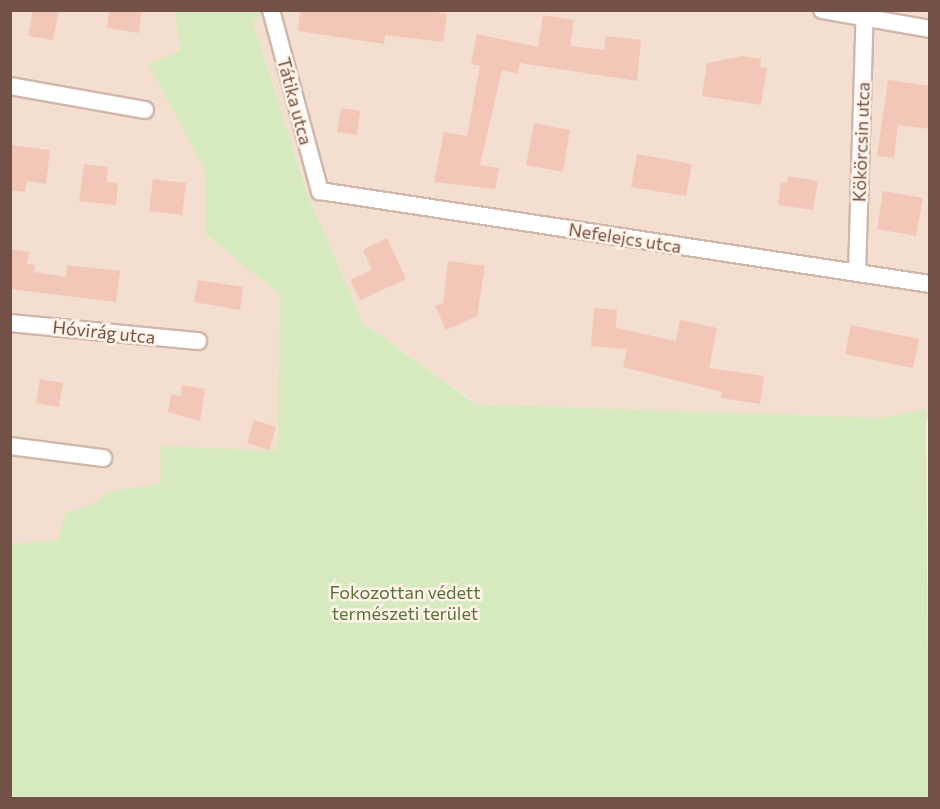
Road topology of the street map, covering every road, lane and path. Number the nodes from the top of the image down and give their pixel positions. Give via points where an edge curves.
1 (271, 10) edge
2 (822, 10) edge
3 (864, 14) edge
4 (930, 29) edge
5 (10, 86) edge
6 (145, 110) dead end
7 (320, 191) joint
8 (857, 273) junction
9 (930, 284) edge
10 (10, 323) edge
11 (198, 341) dead end
12 (10, 446) edge
13 (103, 458) dead end

1 - 7 street, Tátika utca
2 - 3 street
3 - 4 street
3 - 8 street, Kökörcsin utca
5 - 6 street
7 - 8 street, Nefelejcs utca
8 - 9 street, Nefelejcs utca
10 - 11 street, Hóvirág utca
12 - 13 street

